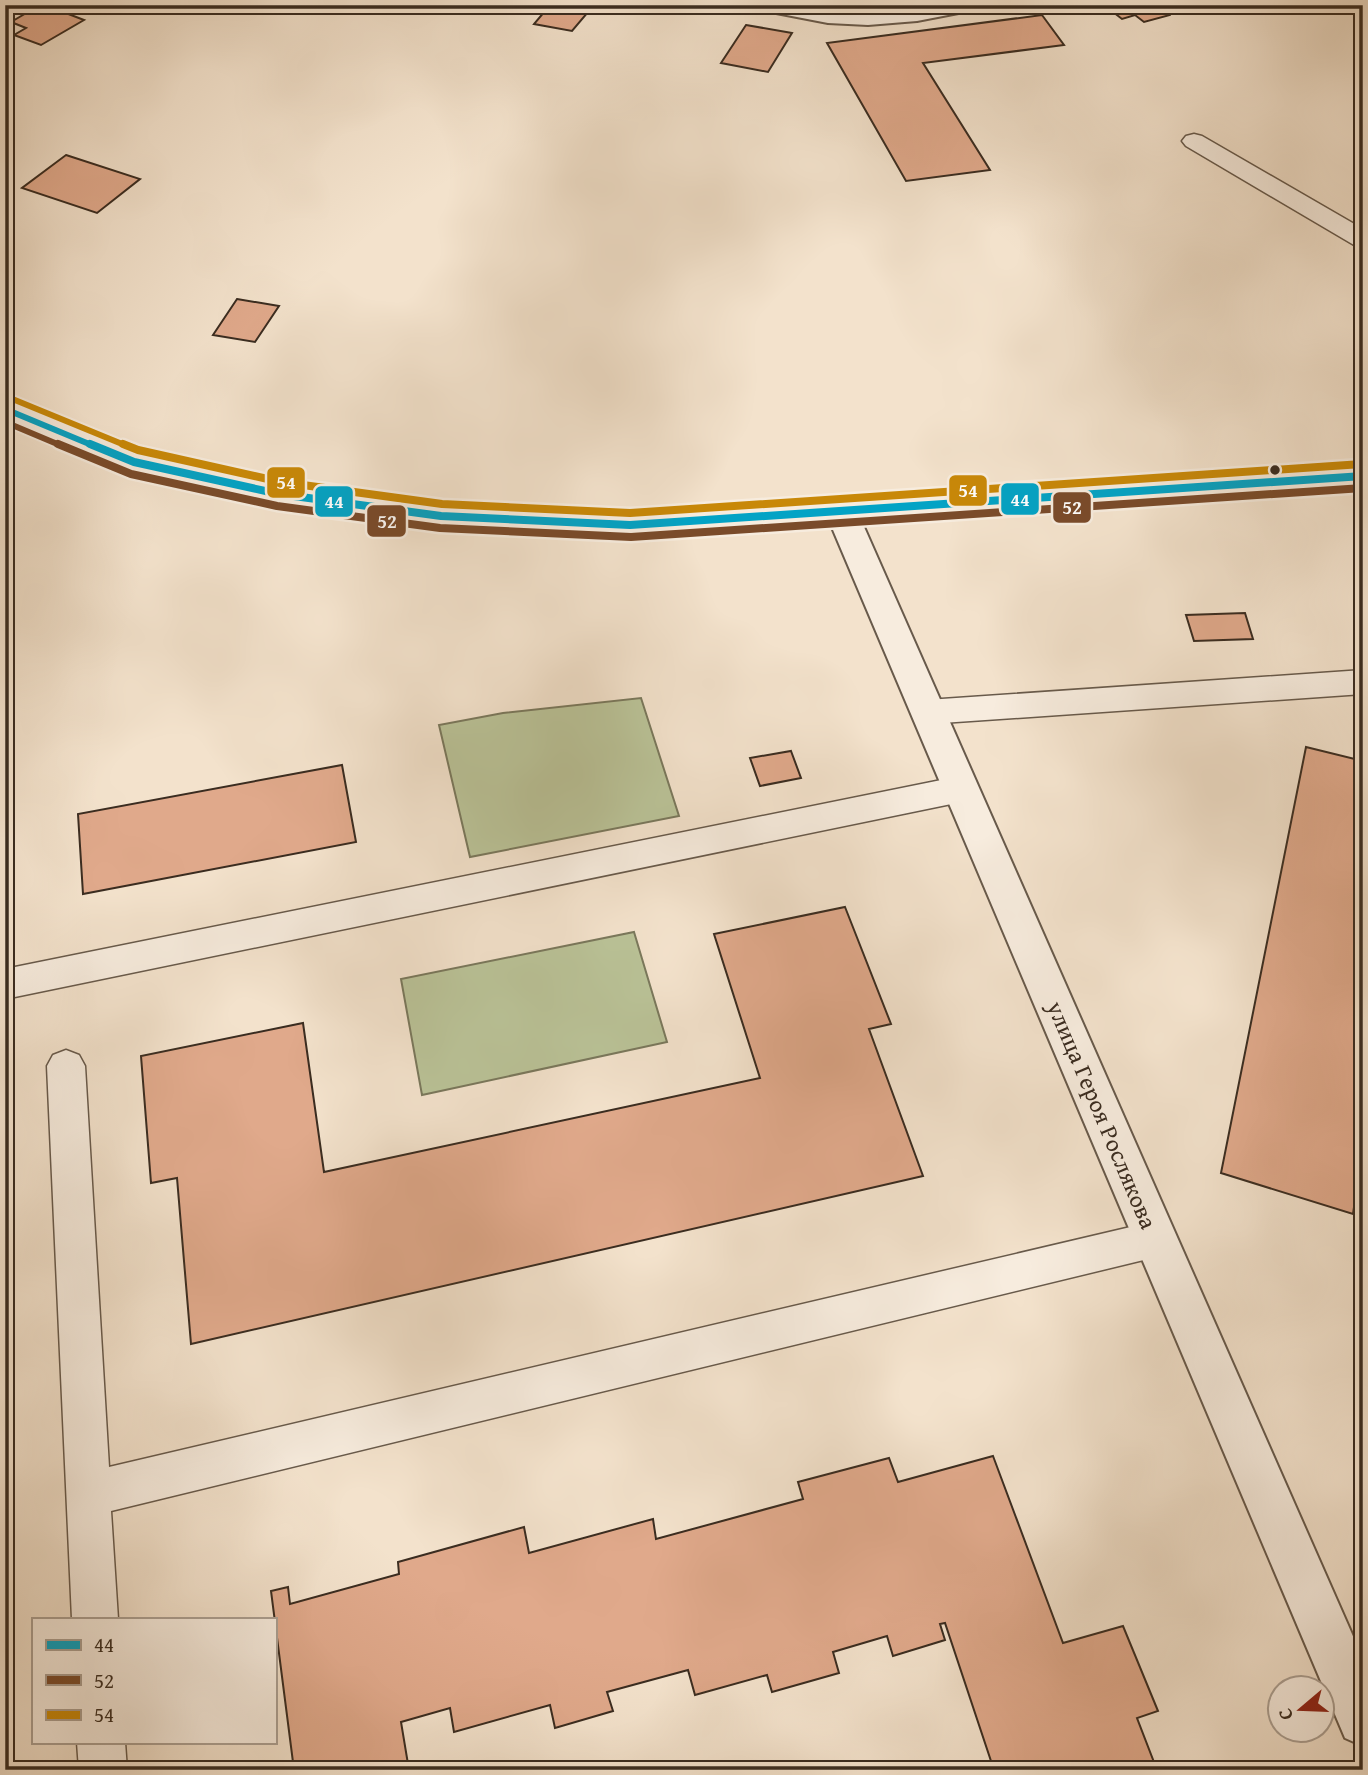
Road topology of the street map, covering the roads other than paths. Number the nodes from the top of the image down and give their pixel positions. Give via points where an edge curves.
1 (771, 5) edge
2 (965, 5) edge
3 (1194, 141) dead end
4 (1363, 240) edge
5 (5, 409) edge
6 (1363, 477) edge
7 (841, 511) junction
8 (1363, 682) edge
9 (927, 712) junction
10 (961, 789) junction
11 (5, 984) edge
12 (66, 1066) dead end
13 (1156, 1239) junction
14 (89, 1494) junction
15 (95, 1618) edge
16 (1363, 1720) edge
17 (101, 1744) edge
18 (103, 1770) edge

1 - 2 street via 836,17 875,18
3 - 4 lane
5 - 7 street via 134,462 358,506 483,519 630,525
6 - 7 street
7 - 9 street, улица Героя Рослякова
8 - 9 lane
9 - 10 street, улица Героя Рослякова
10 - 11 lane
10 - 13 street, улица Героя Рослякова
12 - 14 lane
13 - 14 lane
13 - 16 street, улица Героя Рослякова
14 - 15 lane
17 - 18 lane

